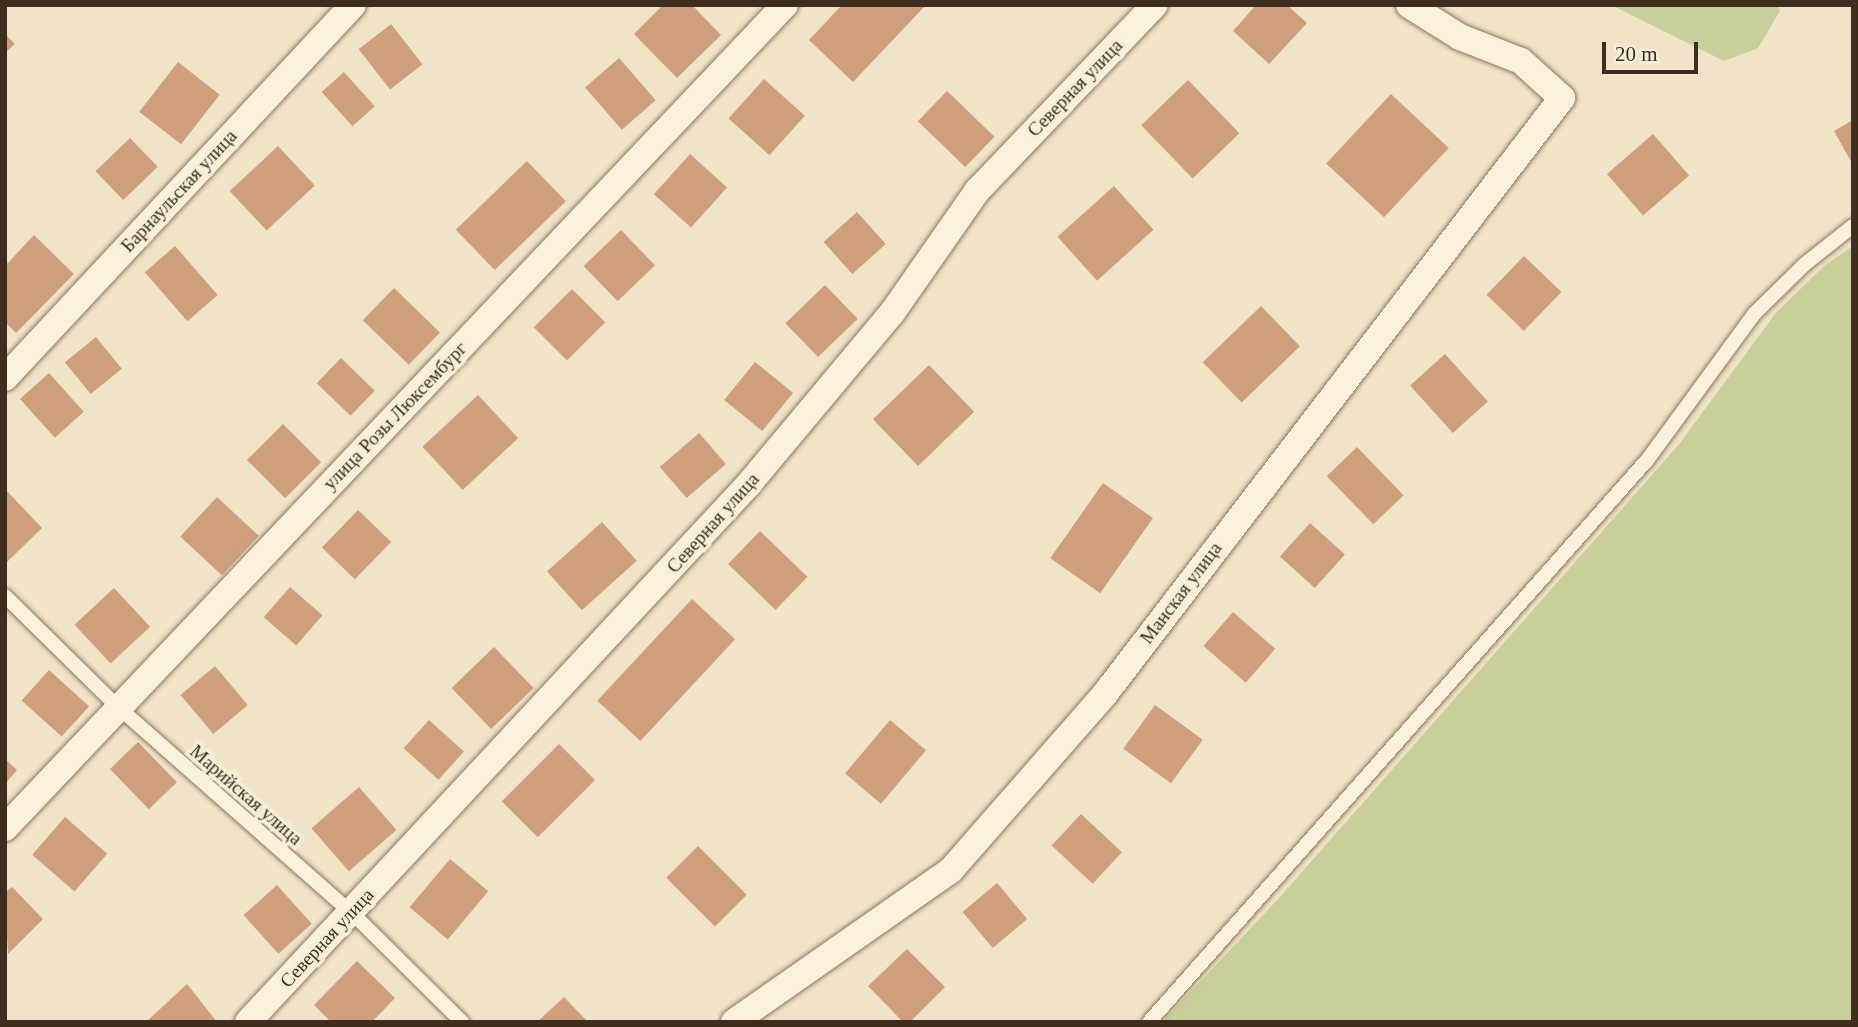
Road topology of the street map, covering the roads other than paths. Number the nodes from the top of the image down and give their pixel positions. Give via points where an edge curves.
1 (353, 5) edge
2 (785, 5) edge
3 (1155, 5) edge
4 (1409, 5) edge
5 (1853, 226) edge
6 (5, 378) edge
7 (5, 596) edge
8 (118, 707) junction
9 (5, 828) edge
10 (352, 913) junction
11 (248, 1022) edge
12 (462, 1022) edge
13 (734, 1022) edge
14 (1149, 1022) edge

1 - 6 street, Барнаульская улица
2 - 8 street, улица Розы Люксембург
3 - 10 street, Северная улица via 976,191 892,313 748,485
4 - 13 street, Манская улица via 1460,37 1521,61 1562,98 1105,694 951,870
5 - 14 lane via 1754,314 1647,459
7 - 8 lane, Марийская улица
8 - 9 street, улица Розы Люксембург
8 - 10 lane, Марийская улица
10 - 11 street, Северная улица
10 - 12 lane, Марийская улица

